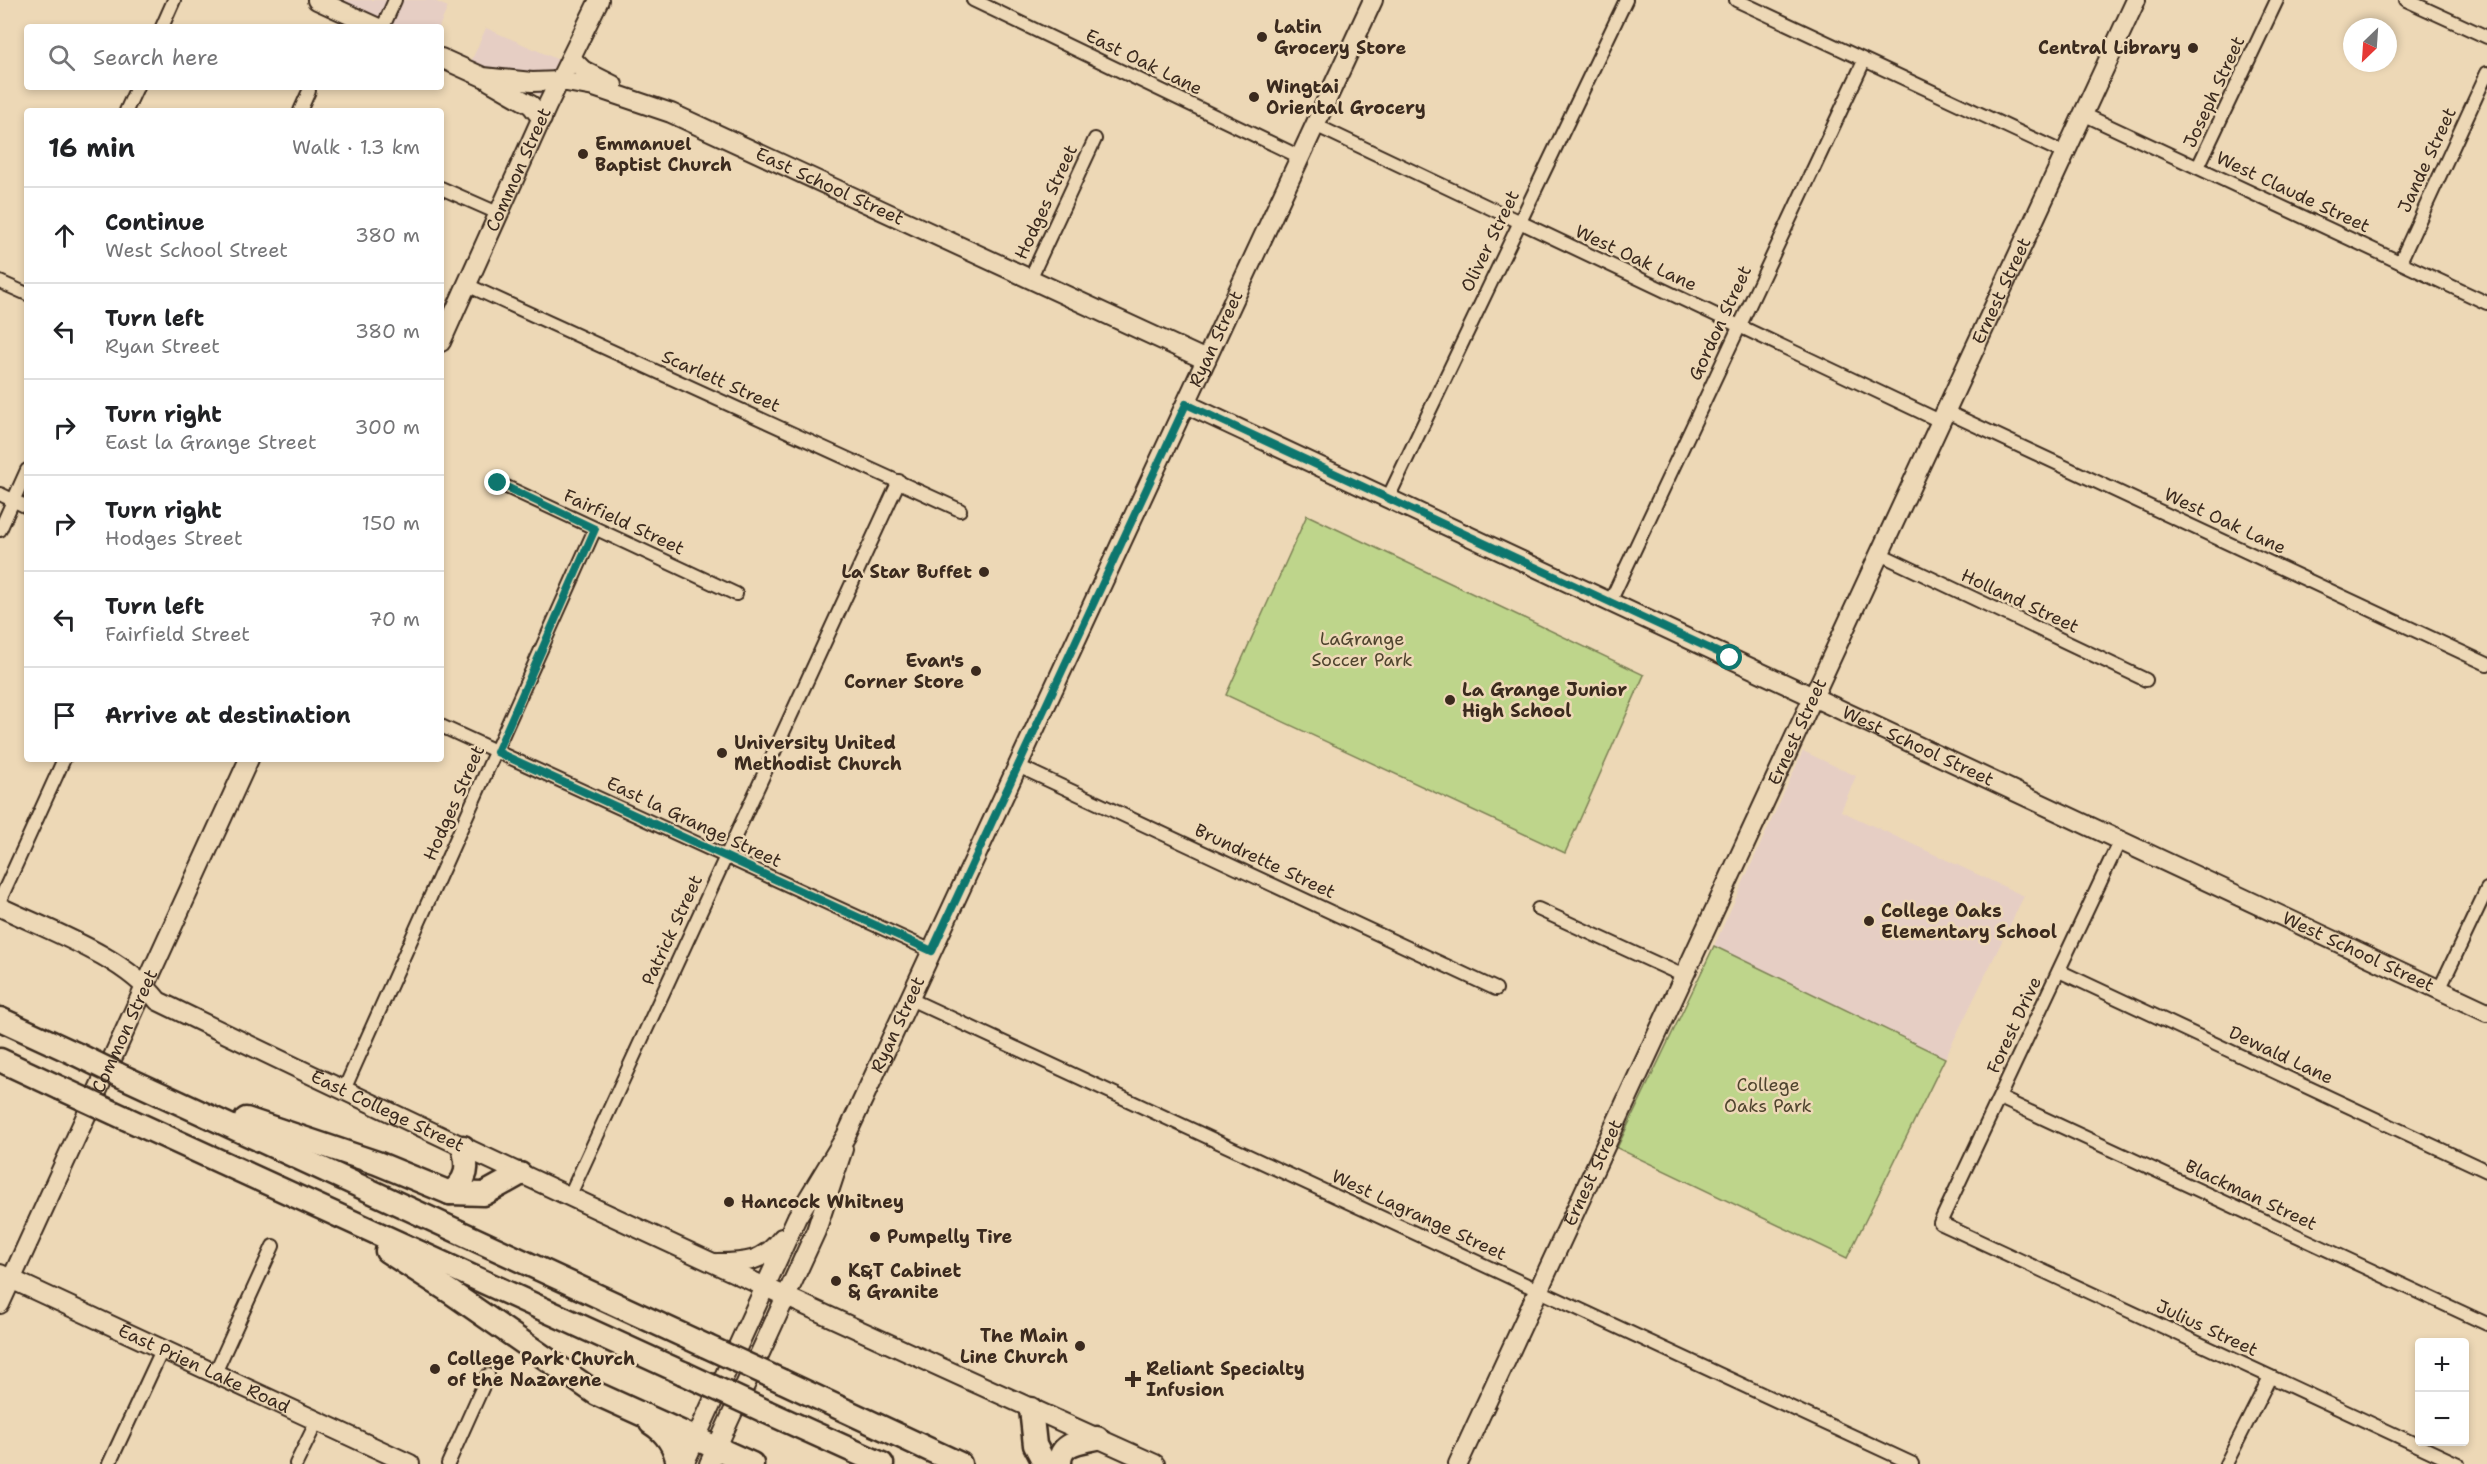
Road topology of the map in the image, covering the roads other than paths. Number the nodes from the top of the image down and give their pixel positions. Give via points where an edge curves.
1 (174, 0) edge
2 (317, 0) edge
3 (395, 0) edge
4 (599, 0) edge
5 (1373, 0) edge
6 (1626, 0) edge
7 (1736, 0) edge
8 (2136, 0) edge
9 (2277, 0) edge
10 (2406, 0) edge
11 (979, 1) edge
12 (163, 24) edge
13 (369, 24) edge
14 (384, 24) edge
15 (2487, 38) edge
16 (444, 59) edge
17 (572, 59) junction
18 (1864, 61) junction
19 (2487, 73) edge
20 (483, 77) junction
21 (561, 81) junction
22 (136, 90) edge
23 (309, 91) dead end
24 (127, 108) edge
25 (301, 108) edge
26 (671, 113) junction
27 (2083, 114) junction
28 (542, 119) junction
29 (1315, 125) junction
30 (1095, 139) dead end
31 (2064, 153) junction
32 (1300, 157) junction
33 (2198, 167) junction
34 (444, 189) edge
35 (500, 214) junction
36 (1518, 223) junction
37 (2400, 262) junction
38 (1030, 279) junction
39 (0, 282) edge
40 (467, 285) junction
41 (24, 293) edge
42 (2487, 303) edge
43 (1739, 326) junction
44 (444, 335) edge
45 (1206, 360) junction
46 (1186, 404) junction
47 (1944, 417) junction
48 (24, 476) edge
49 (899, 481) junction
50 (498, 483) dead end
51 (0, 494) edge
52 (1388, 498) junction
53 (13, 500) junction
54 (24, 506) edge
55 (960, 510) dead end
56 (595, 529) junction
57 (0, 530) edge
58 (1880, 554) junction
59 (736, 594) dead end
60 (1610, 602) junction
61 (2487, 664) edge
62 (2146, 680) dead end
63 (1813, 697) junction
64 (444, 727) edge
65 (497, 752) junction
66 (63, 762) edge
67 (248, 762) edge
68 (1018, 766) junction
69 (2120, 840) junction
70 (726, 857) junction
71 (2487, 889) edge
72 (0, 900) edge
73 (0, 907) edge
74 (1538, 909) dead end
75 (932, 951) junction
76 (2059, 971) junction
77 (1684, 976) junction
78 (145, 984) junction
79 (1496, 989) dead end
80 (2439, 990) junction
81 (910, 999) junction
82 (2487, 1012) edge
83 (0, 1019) edge
84 (0, 1060) edge
85 (143, 1086) junction
86 (343, 1092) junction
87 (2000, 1098) junction
88 (846, 1136) junction
89 (463, 1147) junction
90 (2487, 1171) edge
91 (519, 1174) junction
92 (274, 1185) junction
93 (450, 1193) junction
94 (569, 1197) junction
95 (797, 1217) junction
96 (1940, 1223) joint
97 (273, 1246) dead end
98 (709, 1263) junction
99 (6, 1277) edge
100 (764, 1288) junction
101 (1538, 1290) junction
102 (786, 1298) junction
103 (0, 1304) edge
104 (2487, 1324) edge
105 (163, 1348) junction
106 (215, 1373) junction
107 (488, 1375) dead end
108 (2270, 1377) junction
109 (627, 1408) junction
110 (1030, 1409) junction
111 (317, 1421) junction
112 (695, 1437) junction
113 (1097, 1438) junction
114 (714, 1455) edge
115 (109, 1464) edge
116 (296, 1464) edge
117 (410, 1464) edge
118 (448, 1464) edge
119 (678, 1464) edge
120 (684, 1464) edge
121 (752, 1464) edge
122 (882, 1464) edge
123 (960, 1464) edge
124 (1045, 1464) edge
125 (1060, 1464) edge
126 (1155, 1464) edge
127 (1458, 1464) edge
128 (1913, 1464) edge
129 (2226, 1464) edge
130 (2458, 1464) edge

1 - 12 street
2 - 13 street
3 - 14 street
4 - 17 street, Common Street
5 - 29 street, Ryan Street
6 - 36 street, Oliver Street
7 - 18 street
8 - 27 street, Ernest Street
9 - 33 street, Joseph Street
10 - 15 street
11 - 32 street, East Oak Lane
16 - 20 street, East School Street
17 - 21 street, Common Street
17 - 26 street via 583,70
18 - 31 street
18 - 43 street, Gordon Street
19 - 37 street, Jande Street
20 - 21 street, East School Street
20 - 28 street via 531,105
21 - 26 street, East School Street via 594,87
21 - 28 street, Common Street
22 - 24 street
23 - 25 street
26 - 38 street, East School Street
27 - 31 street, Ernest Street
27 - 33 street, West Claude Street
28 - 35 street, Common Street
29 - 32 street, Ryan Street
29 - 36 street, West Oak Lane
30 - 38 street, Hodges Street
31 - 47 street, Ernest Street
32 - 45 street, Ryan Street
33 - 37 street, West Claude Street
34 - 35 street
35 - 40 street, Common Street
36 - 43 street, West Oak Lane
36 - 52 street, Oliver Street
37 - 42 street, West Claude Street
38 - 45 street, East School Street
39 - 41 street
40 - 44 street, Common Street
40 - 49 street, Scarlett Street
43 - 47 street, West Oak Lane
43 - 60 street, Gordon Street
45 - 46 street, Ryan Street
46 - 52 street, West School Street
46 - 68 street, Ryan Street
47 - 58 street, Ernest Street
47 - 61 street, West Oak Lane
48 - 53 street
49 - 55 street, Scarlett Street
49 - 70 street, Patrick Street
50 - 56 street, Fairfield Street
51 - 53 street
52 - 60 street, West School Street
53 - 54 street
53 - 57 street
56 - 59 street, Fairfield Street
56 - 65 street, Hodges Street
58 - 62 street, Holland Street
58 - 63 street, Ernest Street
60 - 63 street, West School Street
63 - 69 street, West School Street
63 - 77 street, Ernest Street
64 - 65 street, East la Grange Street
65 - 70 street, East la Grange Street
65 - 86 street, Hodges Street
66 - 72 street
67 - 78 street, Common Street
68 - 75 street, Ryan Street
68 - 79 street, Brundrette Street
69 - 76 street, Forest Drive
69 - 80 street, West School Street
70 - 75 street, East la Grange Street
70 - 94 street, Patrick Street
71 - 80 street
73 - 78 street, East College Street via 89,949
74 - 77 street
75 - 81 street, Ryan Street
76 - 87 street, Forest Drive
76 - 90 street, Dewald Lane
77 - 101 street, Ernest Street
78 - 86 street, East College Street via 158,1001
78 - 99 street, Common Street
80 - 82 street, West School Street
81 - 88 street, Ryan Street
81 - 101 street, West Lagrange Street
83 - 85 highway, bridge
84 - 92 highway, bridge
85 - 93 highway via 179,1093
85 - 123 highway, bridge
86 - 89 street, East College Street
87 - 96 street, Forest Drive
87 - 104 street, Blackman Street
88 - 95 street, Ryan Street
88 - 102 street, Ryan Street via 816,1231
89 - 91 street, East College Street
89 - 93 highway via 468,1162 466,1173 461,1185
91 - 93 highway via 484,1194
91 - 94 street, East College Street
92 - 109 highway via 408,1263 559,1370
92 - 122 highway, bridge
94 - 98 street, East College Street
95 - 98 street via 762,1258 749,1263
95 - 100 street, Ryan Street
96 - 108 street, Julius Street
97 - 106 street
98 - 100 street, East College Street
99 - 103 street, Common Street
99 - 105 street, East Prien Lake Road
100 - 102 street, East College Street
100 - 112 street, Ryan Street
101 - 127 street, Ernest Street
101 - 128 street, West Lagrange Street
102 - 110 street, East College Street
102 - 114 street, Ryan Street
105 - 106 street, East Prien Lake Road
105 - 115 street
106 - 111 street, East Prien Lake Road
107 - 118 street
108 - 129 street
108 - 130 street, Julius Street
109 - 112 highway
109 - 119 highway via 668,1438 676,1450
110 - 113 street, East College Street
110 - 124 highway via 1035,1444
111 - 116 street
111 - 117 street, East Prien Lake Road
112 - 114 highway
112 - 120 street, Ryan Street
113 - 125 highway via 1068,1445 1061,1453
113 - 126 street, East College Street
114 - 121 highway

